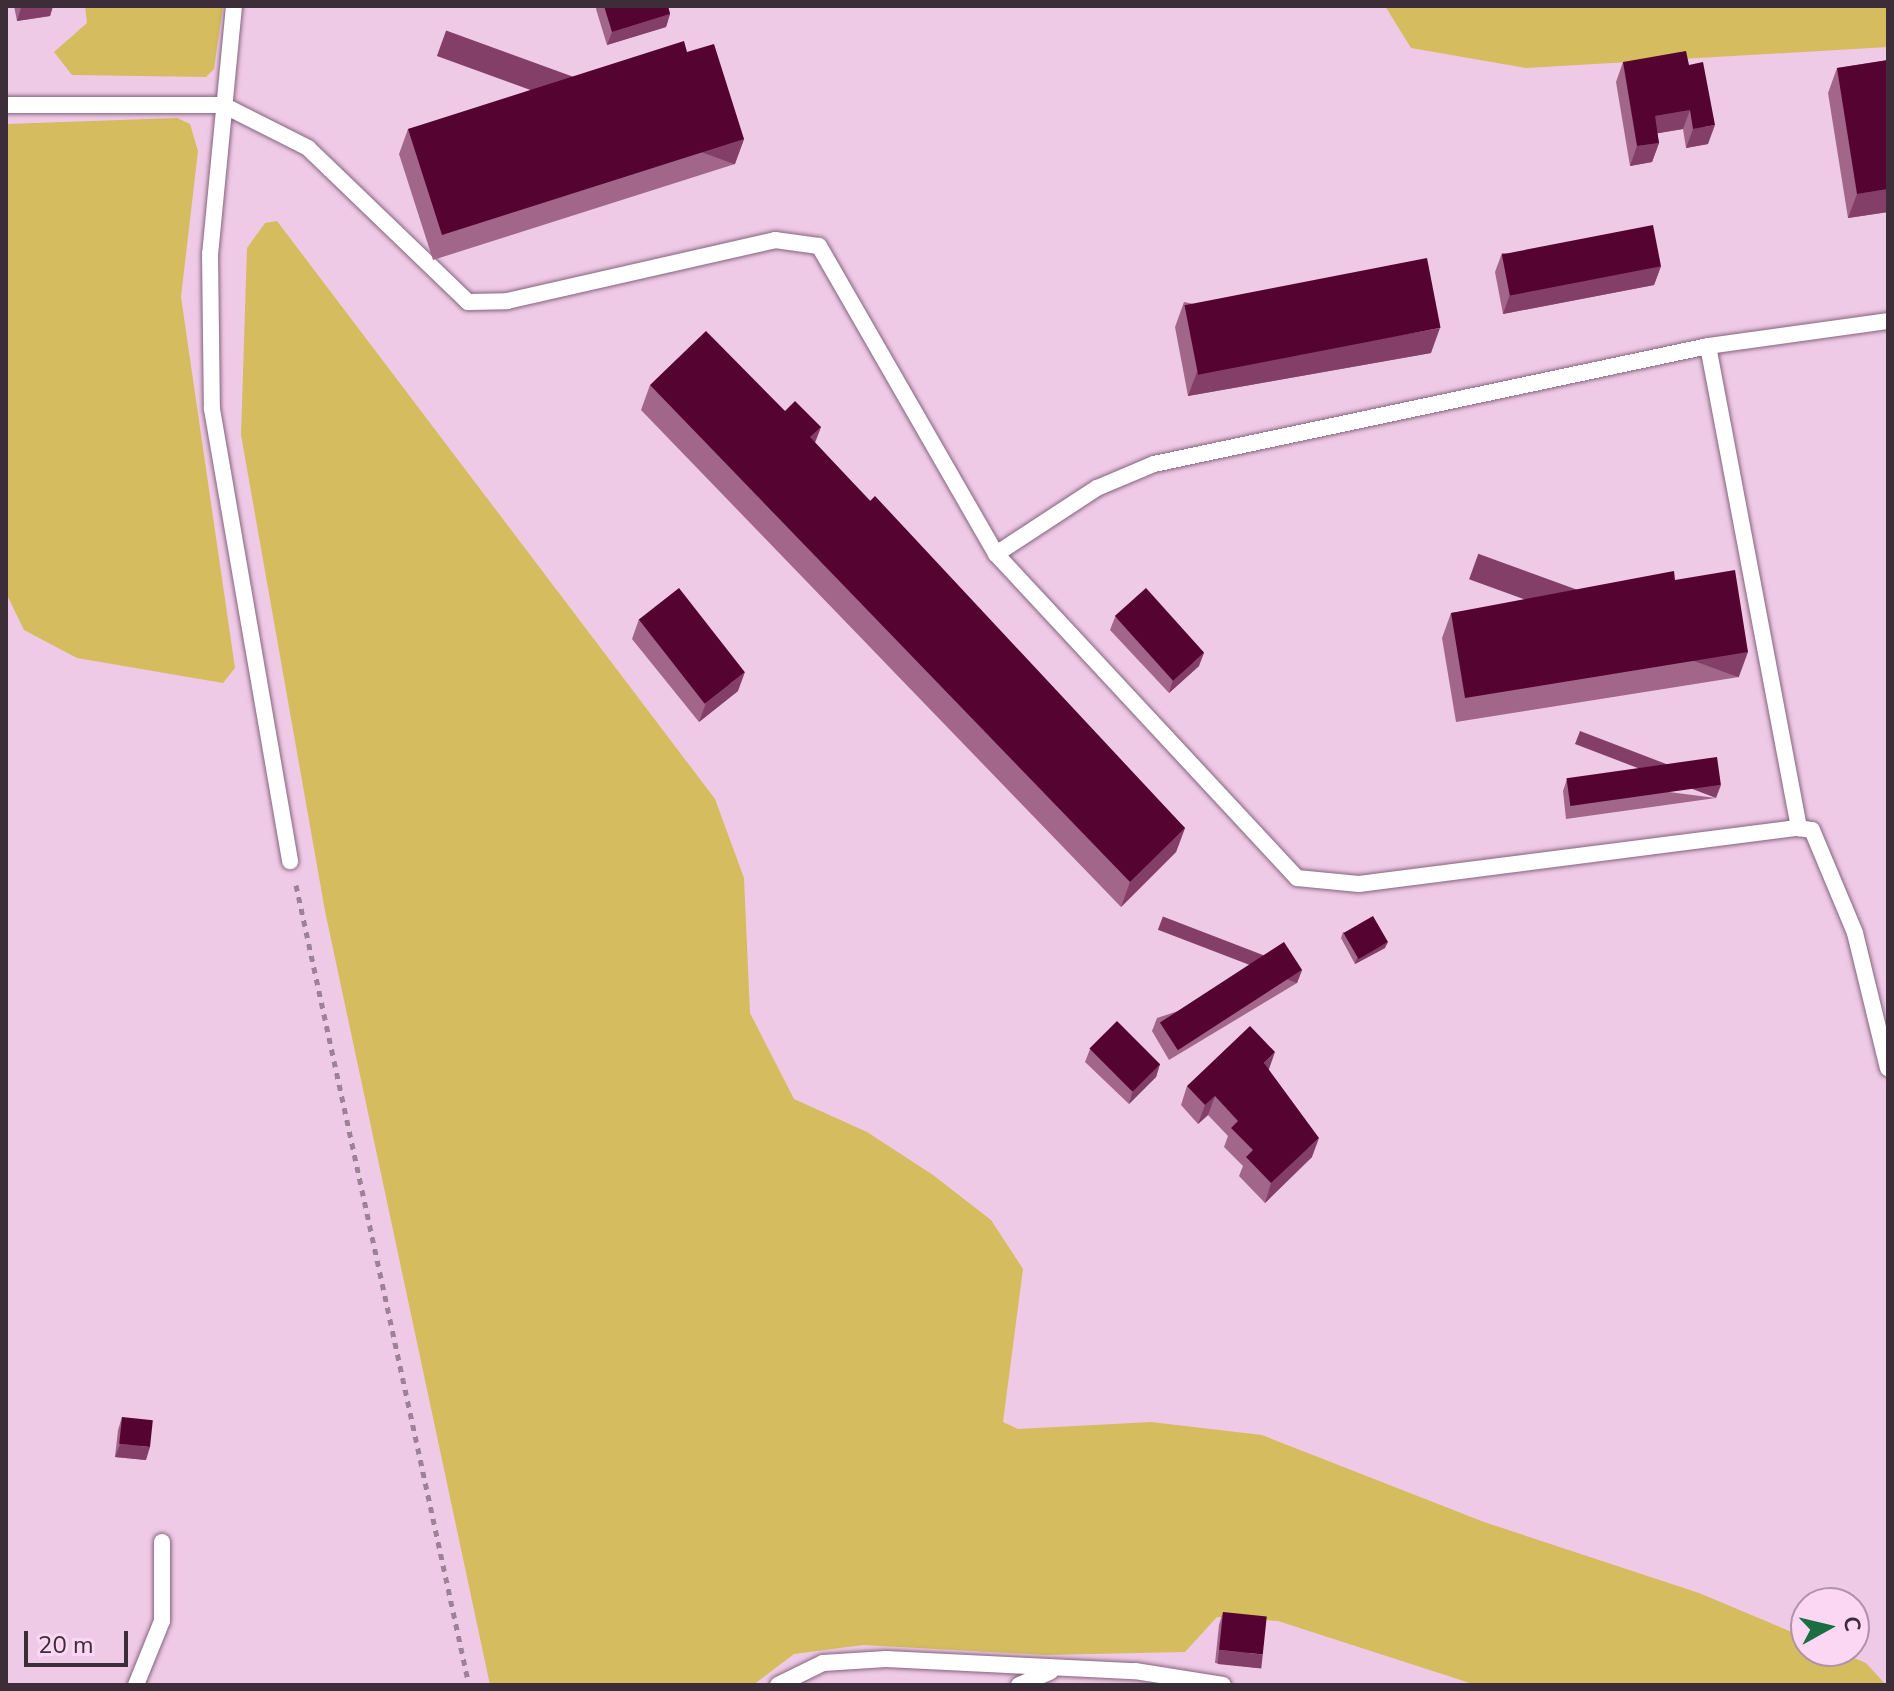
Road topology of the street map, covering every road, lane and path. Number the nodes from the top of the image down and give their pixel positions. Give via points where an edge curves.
1 (234, 6) edge
2 (6, 105) edge
3 (223, 105) junction
4 (1888, 321) edge
5 (1708, 346) junction
6 (996, 554) junction
7 (1799, 828) junction
8 (290, 861) joint
9 (1888, 1068) edge
10 (162, 1542) dead end
11 (1051, 1671) junction
12 (136, 1685) edge
13 (469, 1685) edge
14 (778, 1685) edge
15 (1019, 1685) edge
16 (1223, 1685) edge

1 - 3 lane
2 - 3 lane
3 - 6 lane via 308,148 468,302 507,301 775,240 819,246
3 - 8 lane via 210,253 212,409
4 - 5 lane
5 - 6 lane via 1154,464 1097,488
5 - 7 lane
6 - 7 lane via 1279,864 1315,885
7 - 9 lane via 1812,830 1855,933
8 - 13 path
10 - 12 lane via 162,1621
11 - 14 lane via 844,1659 797,1671
11 - 15 lane
11 - 16 lane via 1135,1671

